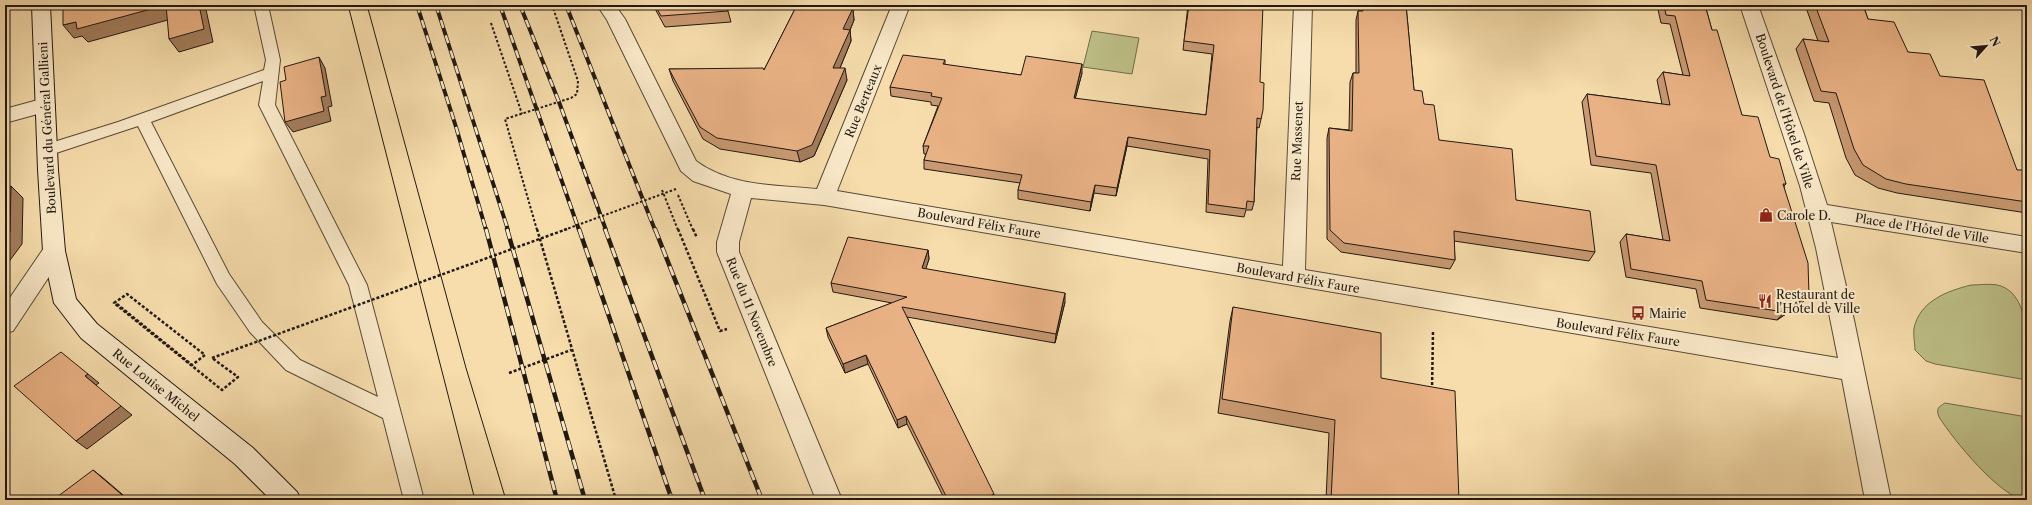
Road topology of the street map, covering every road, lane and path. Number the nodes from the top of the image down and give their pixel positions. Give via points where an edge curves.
1 (41, 5) edge
2 (261, 5) edge
3 (552, 5) edge
4 (606, 5) edge
5 (901, 5) edge
6 (1302, 5) edge
7 (1749, 5) edge
8 (491, 23) dead end
9 (271, 73) junction
10 (45, 105) junction
11 (522, 114) junction
12 (5, 116) edge
13 (142, 119) junction
14 (47, 150) junction
15 (676, 189) dead end
16 (743, 189) junction
17 (824, 197) junction
18 (1818, 212) junction
19 (2027, 245) edge
20 (54, 251) junction
21 (1294, 278) junction
22 (117, 304) dead end
23 (5, 324) edge
24 (1433, 332) dead end
25 (571, 350) junction
26 (1853, 371) junction
27 (509, 373) dead end
28 (1432, 391) edge
29 (392, 413) junction
30 (288, 500) edge
31 (414, 500) edge
32 (616, 500) edge
33 (830, 500) edge
34 (1878, 500) edge

1 - 10 street, Boulevard du Général Gallieni
2 - 9 lane via 273,60
3 - 11 path via 578,81 577,94
4 - 16 street via 616,19 688,166 707,180
5 - 17 street, Rue Berteaux
6 - 21 street, Rue Massenet
7 - 18 street, Boulevard de l'Hôtel de Ville
8 - 11 path
9 - 13 lane
9 - 29 lane via 267,105 358,285
10 - 12 street
10 - 14 street, Boulevard du Général Gallieni
11 - 25 path via 505,119
13 - 14 lane
13 - 29 lane via 224,279 256,326 293,365
14 - 20 street, Boulevard du Général Gallieni
15 - 22 path, bridge via 212,358 238,377 222,390 114,304 127,294 205,355 192,365
16 - 17 street, Boulevard Félix Faure
16 - 33 street, Rue du 11 Novembre via 728,242 728,252
17 - 21 street, Boulevard Félix Faure
18 - 19 street, Place de l'Hôtel de Ville
18 - 26 street, Boulevard de l'Hôtel de Ville
20 - 23 street
20 - 30 street, Rue Louise Michel via 65,303 89,331 244,456
21 - 26 street, Boulevard Félix Faure
24 - 28 path
25 - 27 path
25 - 32 path
26 - 34 street, Boulevard de l'Hôtel de Ville
29 - 31 lane

